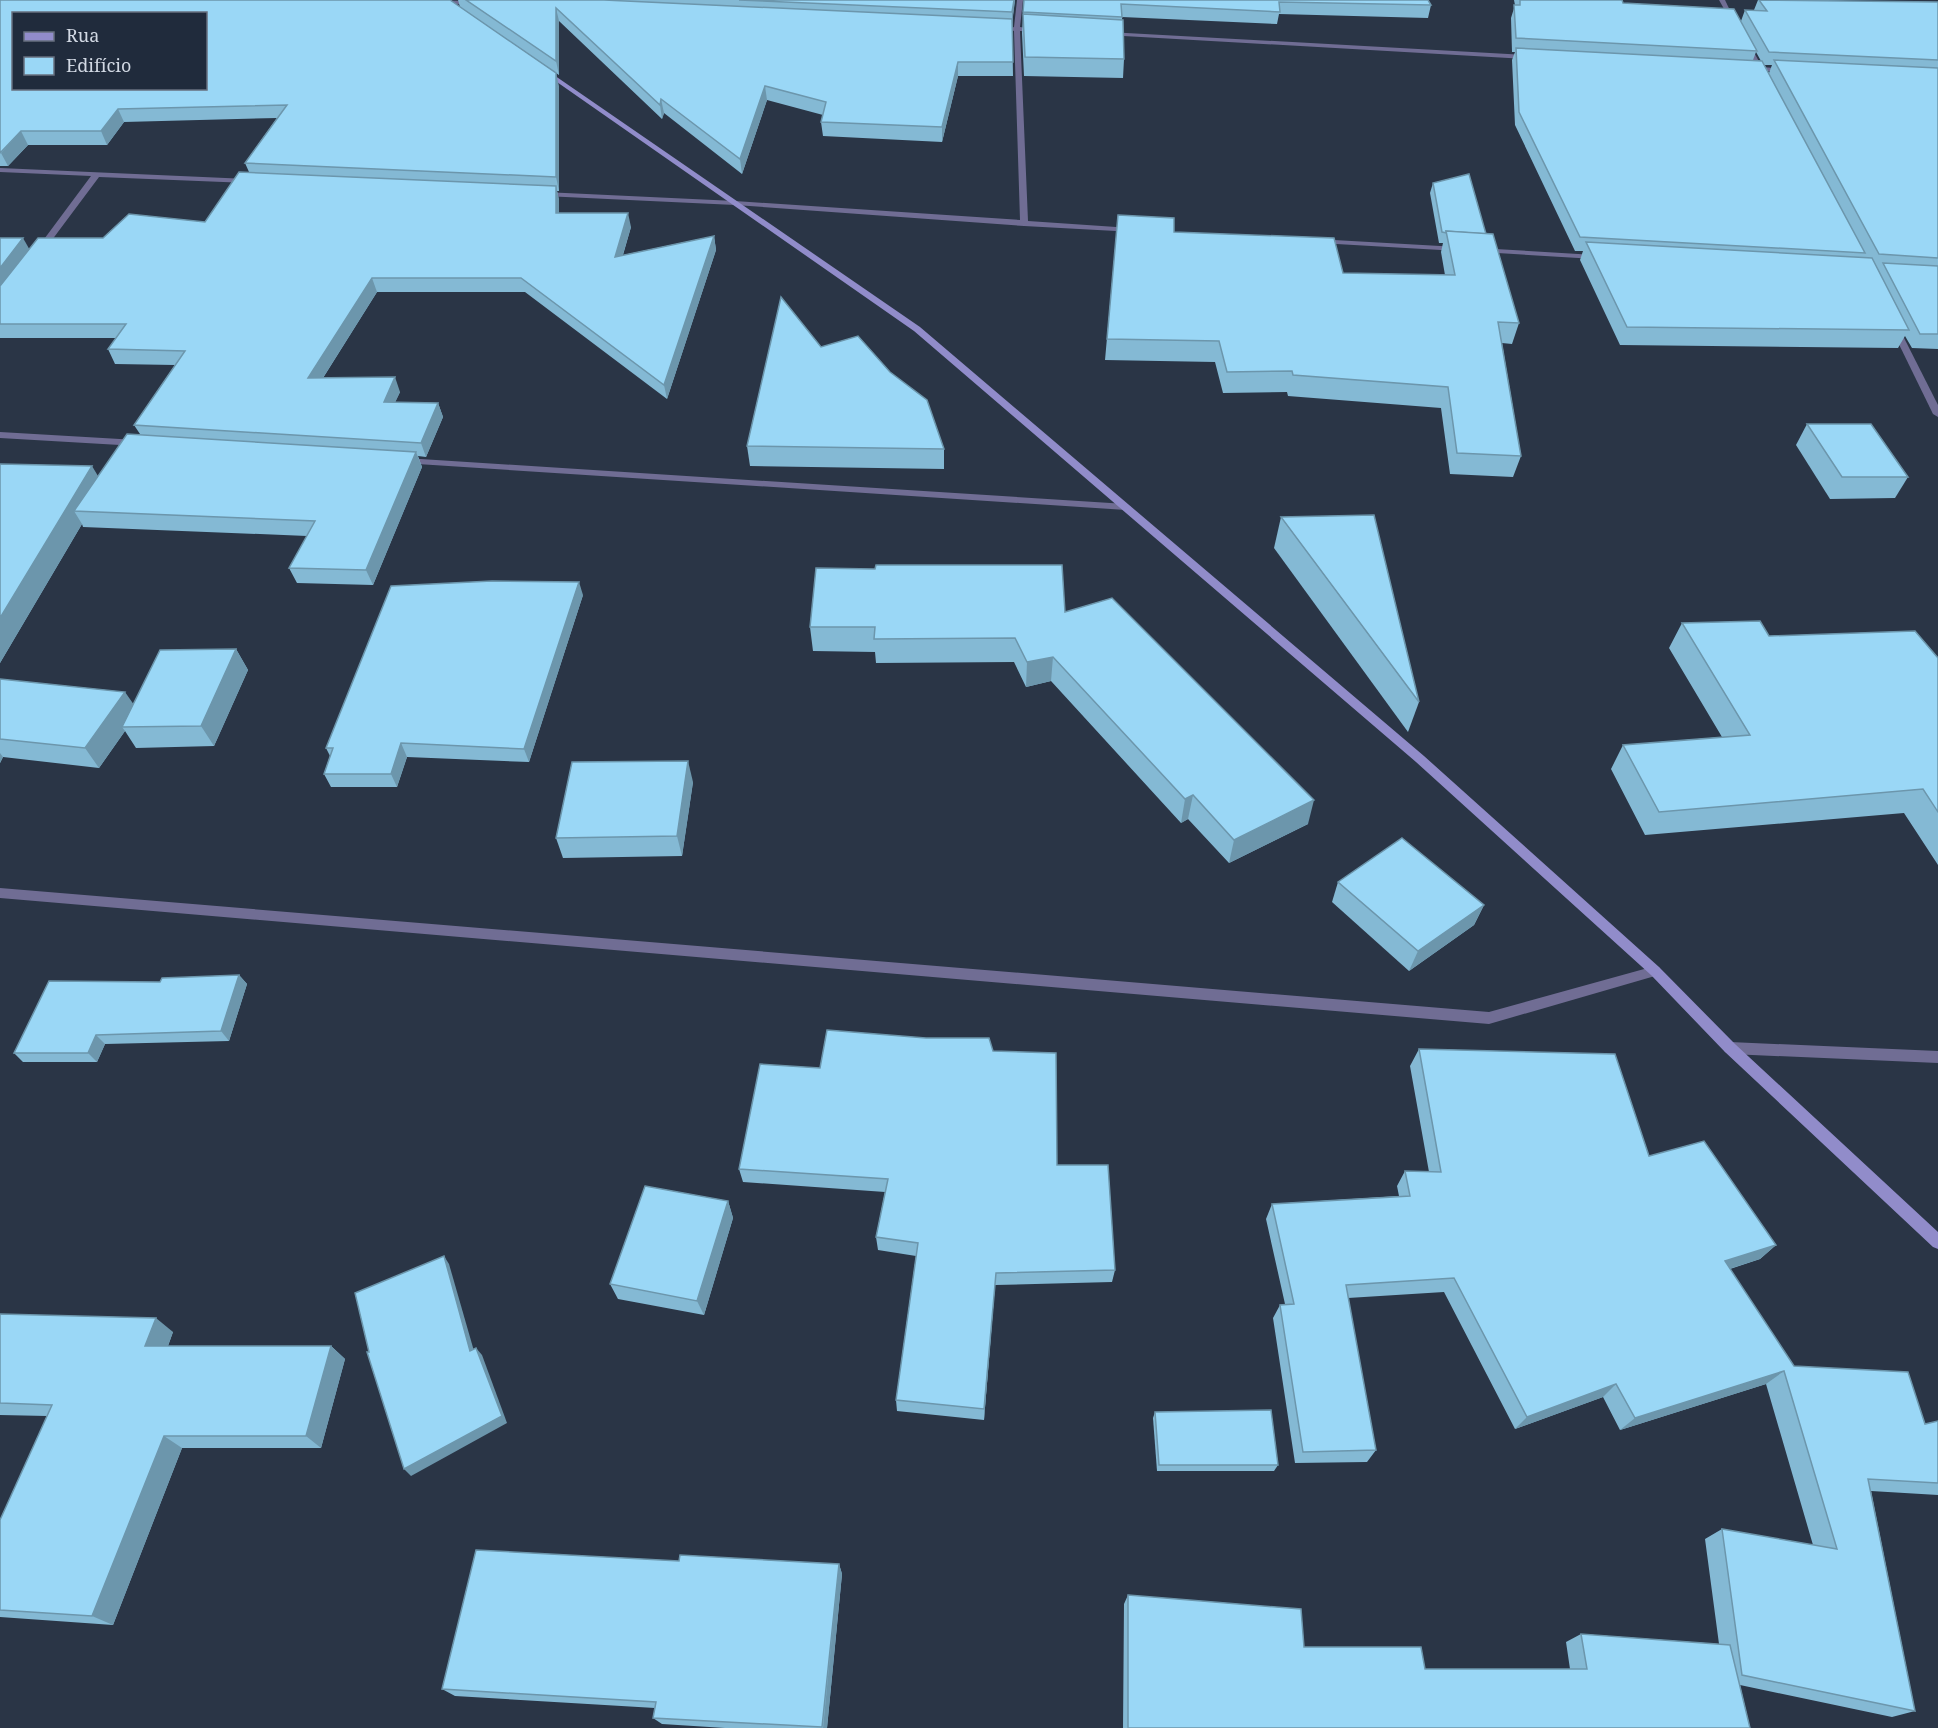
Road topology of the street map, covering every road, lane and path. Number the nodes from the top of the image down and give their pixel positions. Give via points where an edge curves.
1 (407, 0) edge
2 (1020, 0) edge
3 (1722, 0) edge
4 (443, 1) edge
5 (480, 3) edge
6 (464, 15) edge
7 (1005, 29) edge
8 (1017, 29) junction
9 (1738, 30) edge
10 (1041, 31) edge
11 (1100, 34) edge
12 (1744, 40) edge
13 (1536, 57) edge
14 (531, 62) edge
15 (1748, 69) edge
16 (1760, 69) junction
17 (1796, 71) edge
18 (1766, 80) edge
19 (0, 170) edge
20 (97, 174) junction
21 (262, 182) edge
22 (534, 194) edge
23 (735, 203) junction
24 (1024, 224) junction
25 (1143, 231) edge
26 (1309, 240) edge
27 (1464, 249) edge
28 (1476, 250) edge
29 (35, 256) edge
30 (1606, 257) edge
31 (1893, 323) edge
32 (1938, 414) edge
33 (0, 435) edge
34 (142, 444) edge
35 (391, 460) edge
36 (1126, 507) junction
37 (0, 893) edge
38 (1655, 971) junction
39 (1731, 1048) junction
40 (1938, 1058) edge
41 (1938, 1242) edge

1 - 4 street
2 - 8 street
3 - 9 street
4 - 5 street
4 - 6 main road
7 - 8 street
8 - 10 street
8 - 24 street
11 - 13 street
12 - 16 street
14 - 23 main road
15 - 16 street
16 - 17 street
16 - 18 street
19 - 20 street
20 - 21 street
20 - 29 street
22 - 23 street
23 - 24 street
23 - 36 main road via 917,329
24 - 25 street
26 - 27 street
28 - 30 street
31 - 32 street
33 - 34 street
35 - 36 street
36 - 38 main road via 1420,759
37 - 38 street via 1489,1018
38 - 39 main road
39 - 40 street
39 - 41 main road

